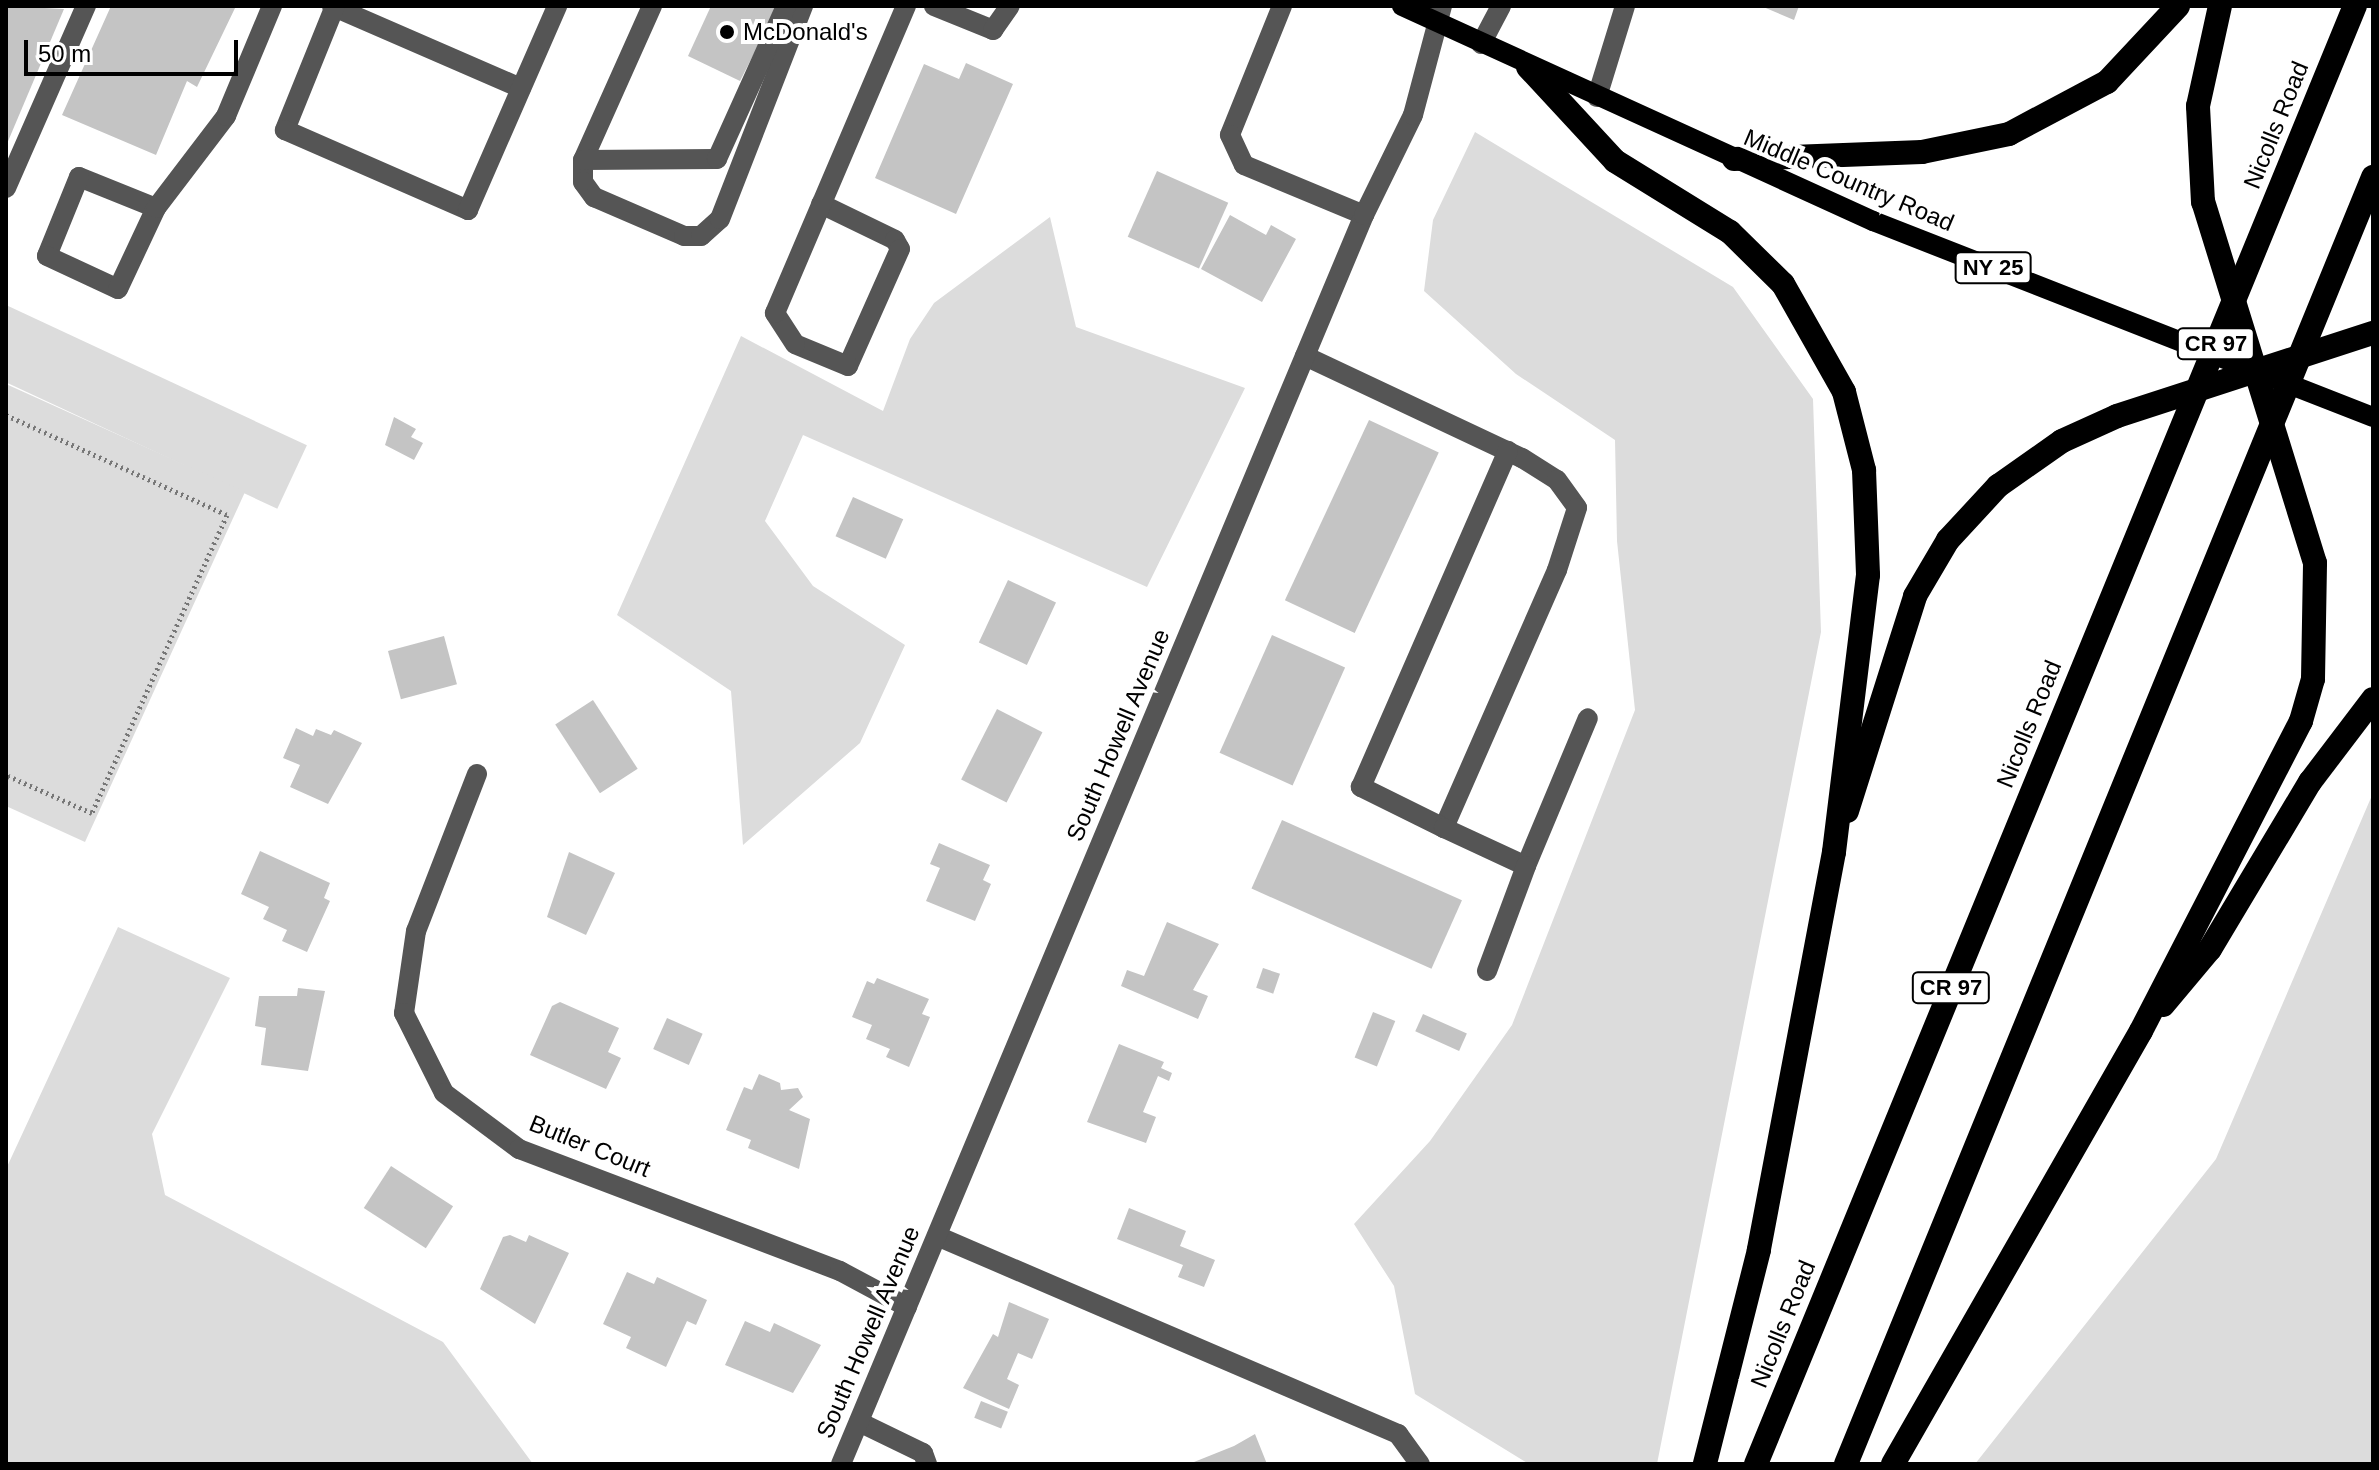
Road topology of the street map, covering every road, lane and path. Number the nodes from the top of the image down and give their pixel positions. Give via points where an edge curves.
1 (86, 6) edge
2 (272, 6) edge
3 (334, 6) edge
4 (557, 6) edge
5 (652, 6) edge
6 (786, 6) edge
7 (803, 6) edge
8 (906, 6) edge
9 (934, 6) edge
10 (1010, 6) edge
11 (1282, 6) edge
12 (1402, 6) edge
13 (1501, 6) edge
14 (2178, 6) edge
15 (2220, 6) edge
16 (2355, 6) edge
17 (1621, 7) edge
18 (1440, 15) edge
19 (1481, 44) junction
20 (1528, 67) junction
21 (521, 88) junction
22 (1597, 97) junction
23 (1734, 159) junction
24 (583, 160) junction
25 (2373, 177) edge
26 (6, 188) edge
27 (821, 204) junction
28 (156, 208) junction
29 (1364, 215) junction
30 (2373, 333) edge
31 (1305, 356) junction
32 (2254, 371) junction
33 (6, 415) edge
34 (2373, 417) edge
35 (1508, 451) junction
36 (2373, 699) edge
37 (1588, 718) dead end
38 (477, 774) dead end
39 (6, 775) edge
40 (1444, 828) junction
41 (1834, 852) junction
42 (1526, 866) junction
43 (1487, 971) dead end
44 (2141, 1031) junction
45 (937, 1236) junction
46 (907, 1307) junction
47 (859, 1422) junction
48 (841, 1464) edge
49 (927, 1464) edge
50 (1420, 1464) edge
51 (1705, 1464) edge
52 (1756, 1464) edge
53 (1846, 1464) edge
54 (1893, 1464) edge

1 - 26 street
2 - 28 street via 226,116
3 - 21 street
3 - 21 street via 285,130 468,210
4 - 21 street
5 - 24 street
6 - 24 street via 717,159
7 - 24 street via 720,219 701,236 684,236 594,197 583,182
8 - 27 street
9 - 10 street via 993,30
11 - 29 street via 1230,135 1244,165
12 - 18 main road, Middle Country Road / NY 25
13 - 19 street
14 - 23 highway via 2107,82 2009,134 1922,152
15 - 32 highway via 2198,106 2199,171
16 - 52 highway, Nicolls Road / CR 97
17 - 22 street
18 - 19 main road, Middle Country Road / NY 25
18 - 29 street, South Howell Avenue via 1418,102
19 - 20 main road, Middle Country Road / NY 25
20 - 22 main road, Middle Country Road / NY 25
20 - 41 highway via 1615,161 1700,211 1758,258 1806,315 1844,392 1864,470 1869,538
22 - 23 main road, Middle Country Road / NY 25
23 - 32 main road, Middle Country Road / NY 25
25 - 53 highway
27 - 27 street via 775,313 795,344 848,366 900,249 895,240
28 - 28 street via 118,289 47,256 79,177
29 - 31 street, South Howell Avenue
30 - 32 highway
31 - 35 street
31 - 45 street, South Howell Avenue
32 - 34 main road, Middle Country Road / NY 25
32 - 41 highway via 2062,441 1969,515 1930,568 1895,645
32 - 44 highway via 2315,563 2313,679 2301,721
33 - 39 path via 227,515 92,813
35 - 40 street via 1570,494 1576,523
35 - 40 street via 1361,787
36 - 44 highway via 2317,772 2210,949
37 - 42 street
38 - 46 street, Butler Court via 416,931 404,1013 444,1093 519,1149 840,1271
40 - 42 street
41 - 51 highway via 1759,1250
42 - 43 street
44 - 54 highway
45 - 46 street, South Howell Avenue
45 - 50 street via 1398,1434
46 - 47 street, South Howell Avenue
47 - 48 street, South Howell Avenue
47 - 49 street via 923,1453

